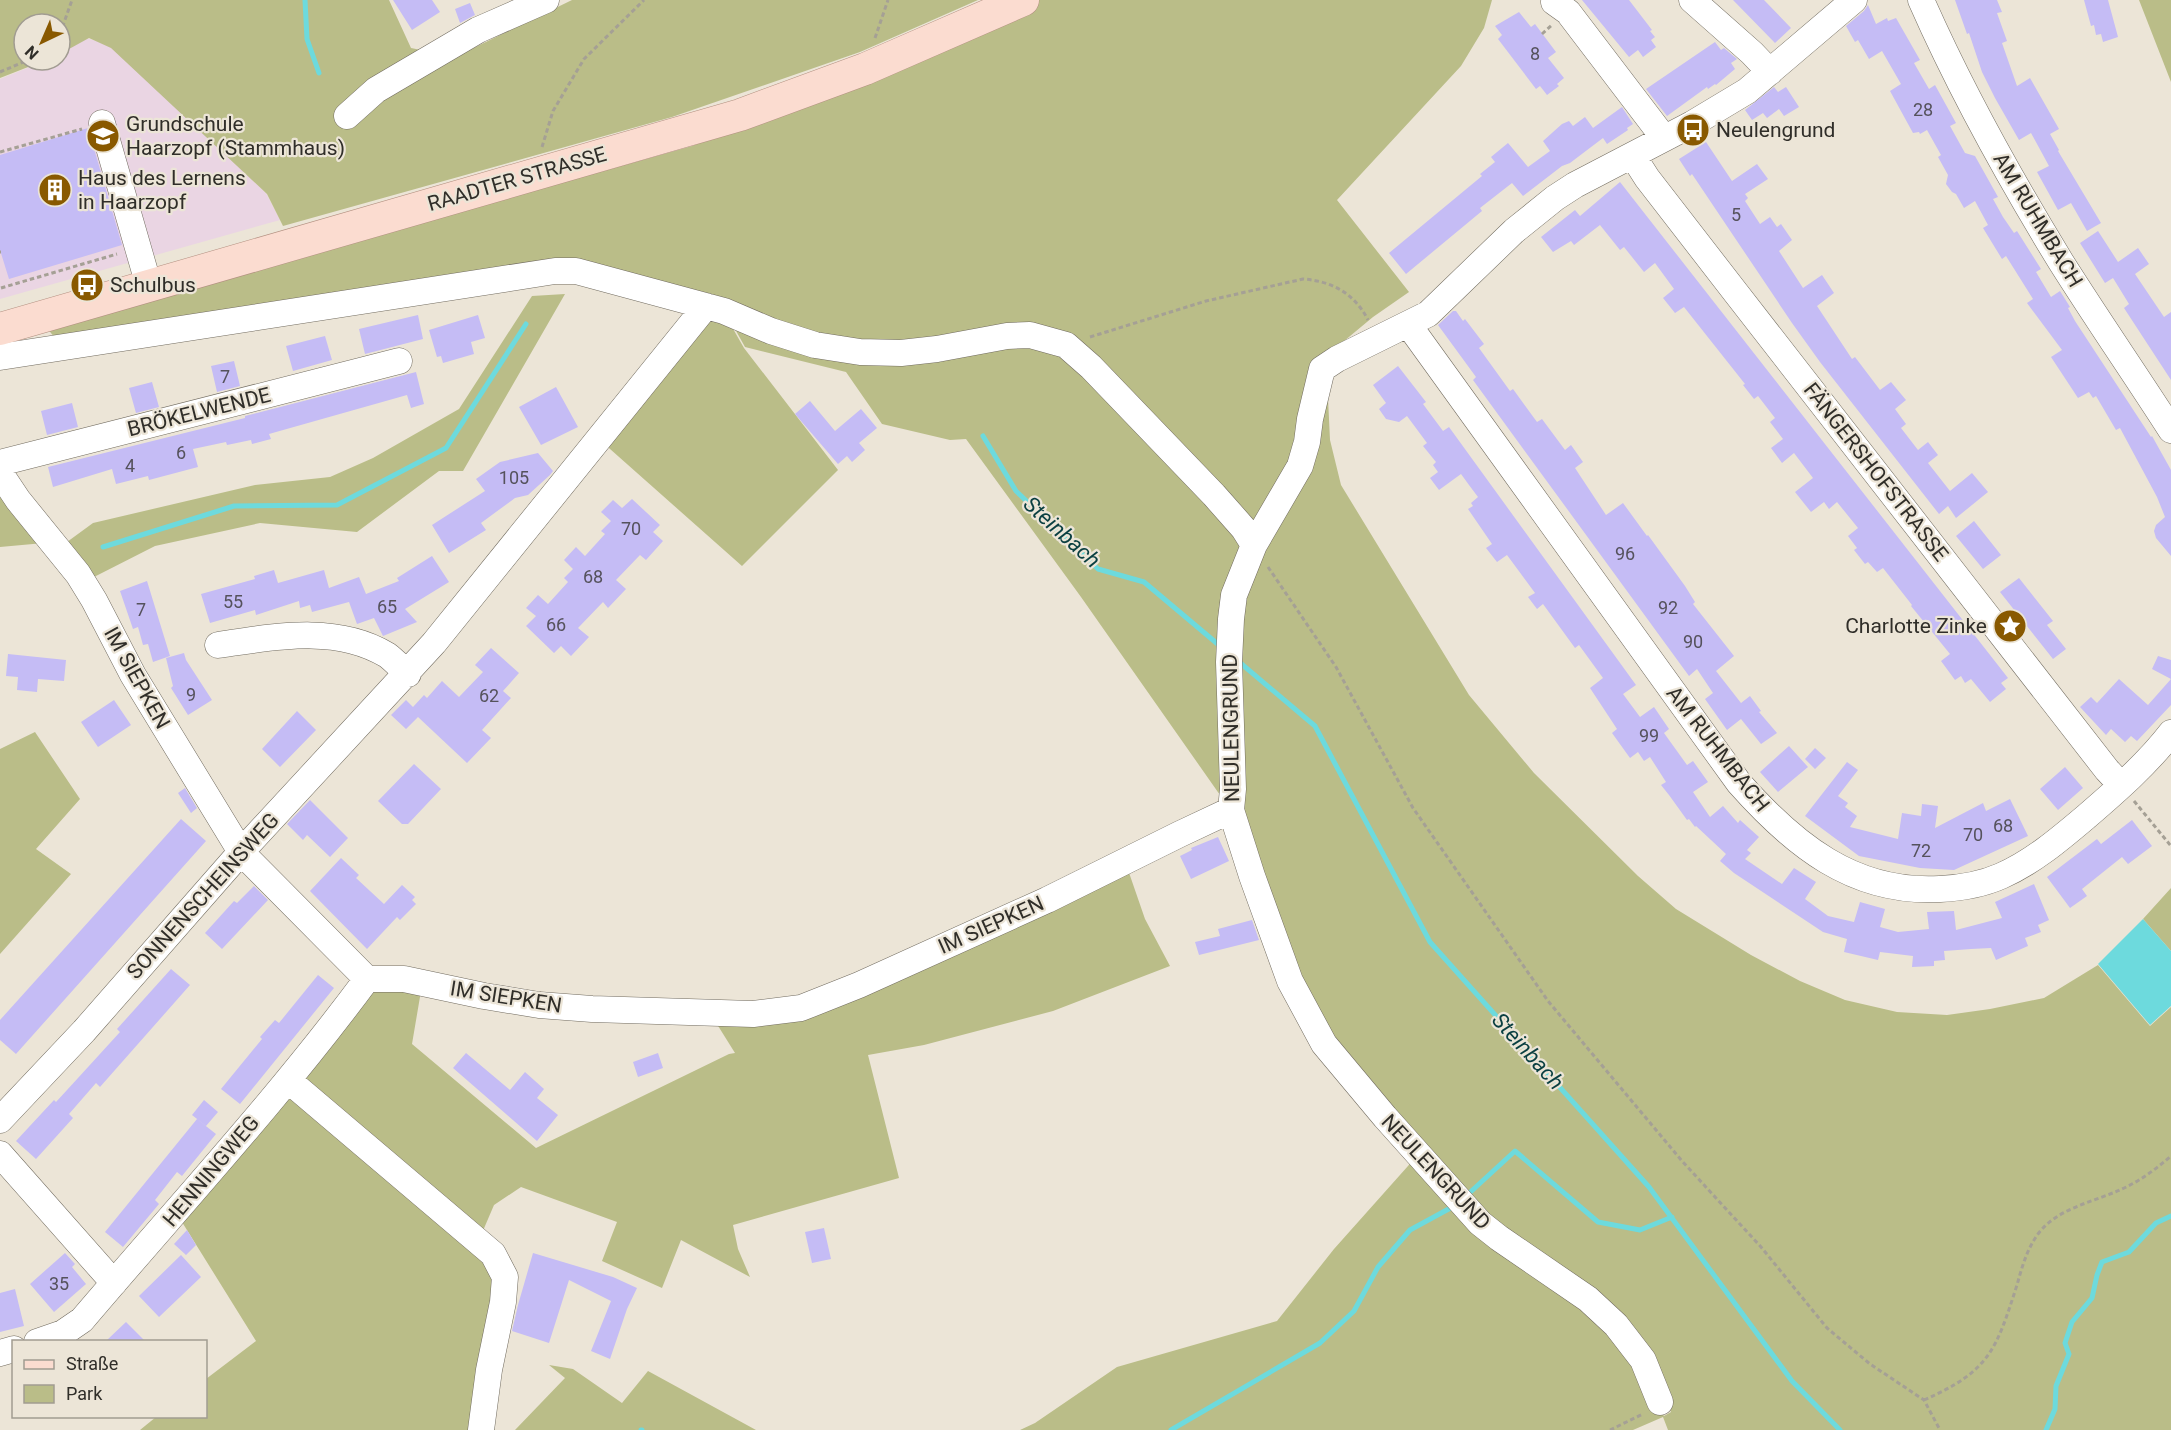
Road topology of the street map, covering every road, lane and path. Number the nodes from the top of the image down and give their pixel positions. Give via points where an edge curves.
1 (546, 0) edge
2 (644, 0) edge
3 (888, 0) edge
4 (1023, 0) edge
5 (1692, 0) edge
6 (1854, 0) edge
7 (1921, 0) edge
8 (1554, 2) dead end
9 (865, 69) junction
10 (1770, 72) junction
11 (347, 116) dead end
12 (102, 123) joint
13 (1664, 138) junction
14 (1, 153) edge
15 (1633, 156) junction
16 (533, 174) junction
17 (139, 248) junction
18 (94, 253) dead end
19 (79, 258) dead end
20 (96, 260) junction
21 (64, 263) dead end
22 (81, 265) junction
23 (49, 267) dead end
24 (67, 269) junction
25 (34, 271) dead end
26 (51, 273) junction
27 (37, 278) junction
28 (149, 286) junction
29 (0, 287) edge
30 (706, 306) junction
31 (1407, 324) junction
32 (0, 329) edge
33 (1376, 339) junction
34 (1066, 345) junction
35 (0, 357) edge
36 (399, 361) dead end
37 (2171, 430) edge
38 (0, 463) edge
39 (0, 473) edge
40 (1254, 545) junction
41 (218, 645) dead end
42 (408, 674) junction
43 (2171, 733) edge
44 (2121, 785) junction
45 (1231, 810) junction
46 (2171, 846) edge
47 (241, 852) junction
48 (367, 979) junction
49 (288, 1080) junction
50 (0, 1120) edge
51 (0, 1154) edge
52 (2171, 1156) edge
53 (114, 1283) junction
54 (40, 1340) edge
55 (1924, 1400) junction
56 (1660, 1402) joint
57 (482, 1430) edge
58 (1610, 1430) edge
59 (1940, 1430) edge

1 - 11 street via 468,36 376,90
2 - 16 path via 584,59 554,111
3 - 9 path
4 - 9 main road, RAADTER STRASSE
5 - 10 street
6 - 10 street, NEULENGRUND
7 - 37 street, AM RUHMBACH via 1965,96 2019,191
8 - 13 street via 1568,12
9 - 16 main road, RAADTER STRASSE via 740,115
10 - 13 street, NEULENGRUND via 1722,107
12 - 14 path
12 - 17 street
13 - 15 street, NEULENGRUND
15 - 31 street, NEULENGRUND via 1575,185 1541,209 1428,314
15 - 44 street, FÄNGERSHOFSTRASSE
16 - 28 main road, RAADTER STRASSE
17 - 20 path
17 - 28 street
18 - 20 path
19 - 22 path
20 - 22 path
21 - 24 path
22 - 24 path
23 - 26 path
24 - 26 path
25 - 27 path
26 - 27 path
27 - 29 path
28 - 32 main road, RAADTER STRASSE
30 - 34 street via 815,345 860,352 901,353 1029,335
30 - 35 street via 576,271 555,271
30 - 42 street, SONNENSCHEINSWEG via 568,465
31 - 33 street, NEULENGRUND
31 - 44 street, AM RUHMBACH via 1739,783 1773,819 1817,855 1867,881 1901,888 1951,889 1976,884 2022,865
33 - 34 path via 1353,298 1337,286 1304,279 1206,301
33 - 40 street, NEULENGRUND via 1322,369 1300,466
34 - 40 street via 1214,495
36 - 38 street, BRÖKELWENDE
39 - 47 street, IM SIEPKEN via 78,574 133,675
40 - 45 street, NEULENGRUND via 1234,595 1231,619
40 - 55 path via 1336,667 1413,808 1548,1001 1827,1328 1870,1364
41 - 42 street via 285,636 345,637 387,655
42 - 47 street, SONNENSCHEINSWEG
43 - 44 street, AM RUHMBACH
44 - 46 path
45 - 48 street, IM SIEPKEN via 1047,900 801,1008 753,1014 592,1009 539,1005 404,979
45 - 56 street, NEULENGRUND via 1290,981 1324,1044 1471,1213 1499,1238 1588,1299 1616,1325 1643,1360
47 - 48 street, IM SIEPKEN
47 - 50 street, SONNENSCHEINSWEG
48 - 49 street, HENNINGWEG
49 - 53 street, HENNINGWEG
49 - 57 street via 493,1254 505,1277 504,1294
51 - 53 street
52 - 55 path via 2124,1189 2052,1219 2028,1249 1998,1339 1987,1358 1957,1385
53 - 54 street, HENNINGWEG via 74,1328
55 - 59 path
56 - 58 path

